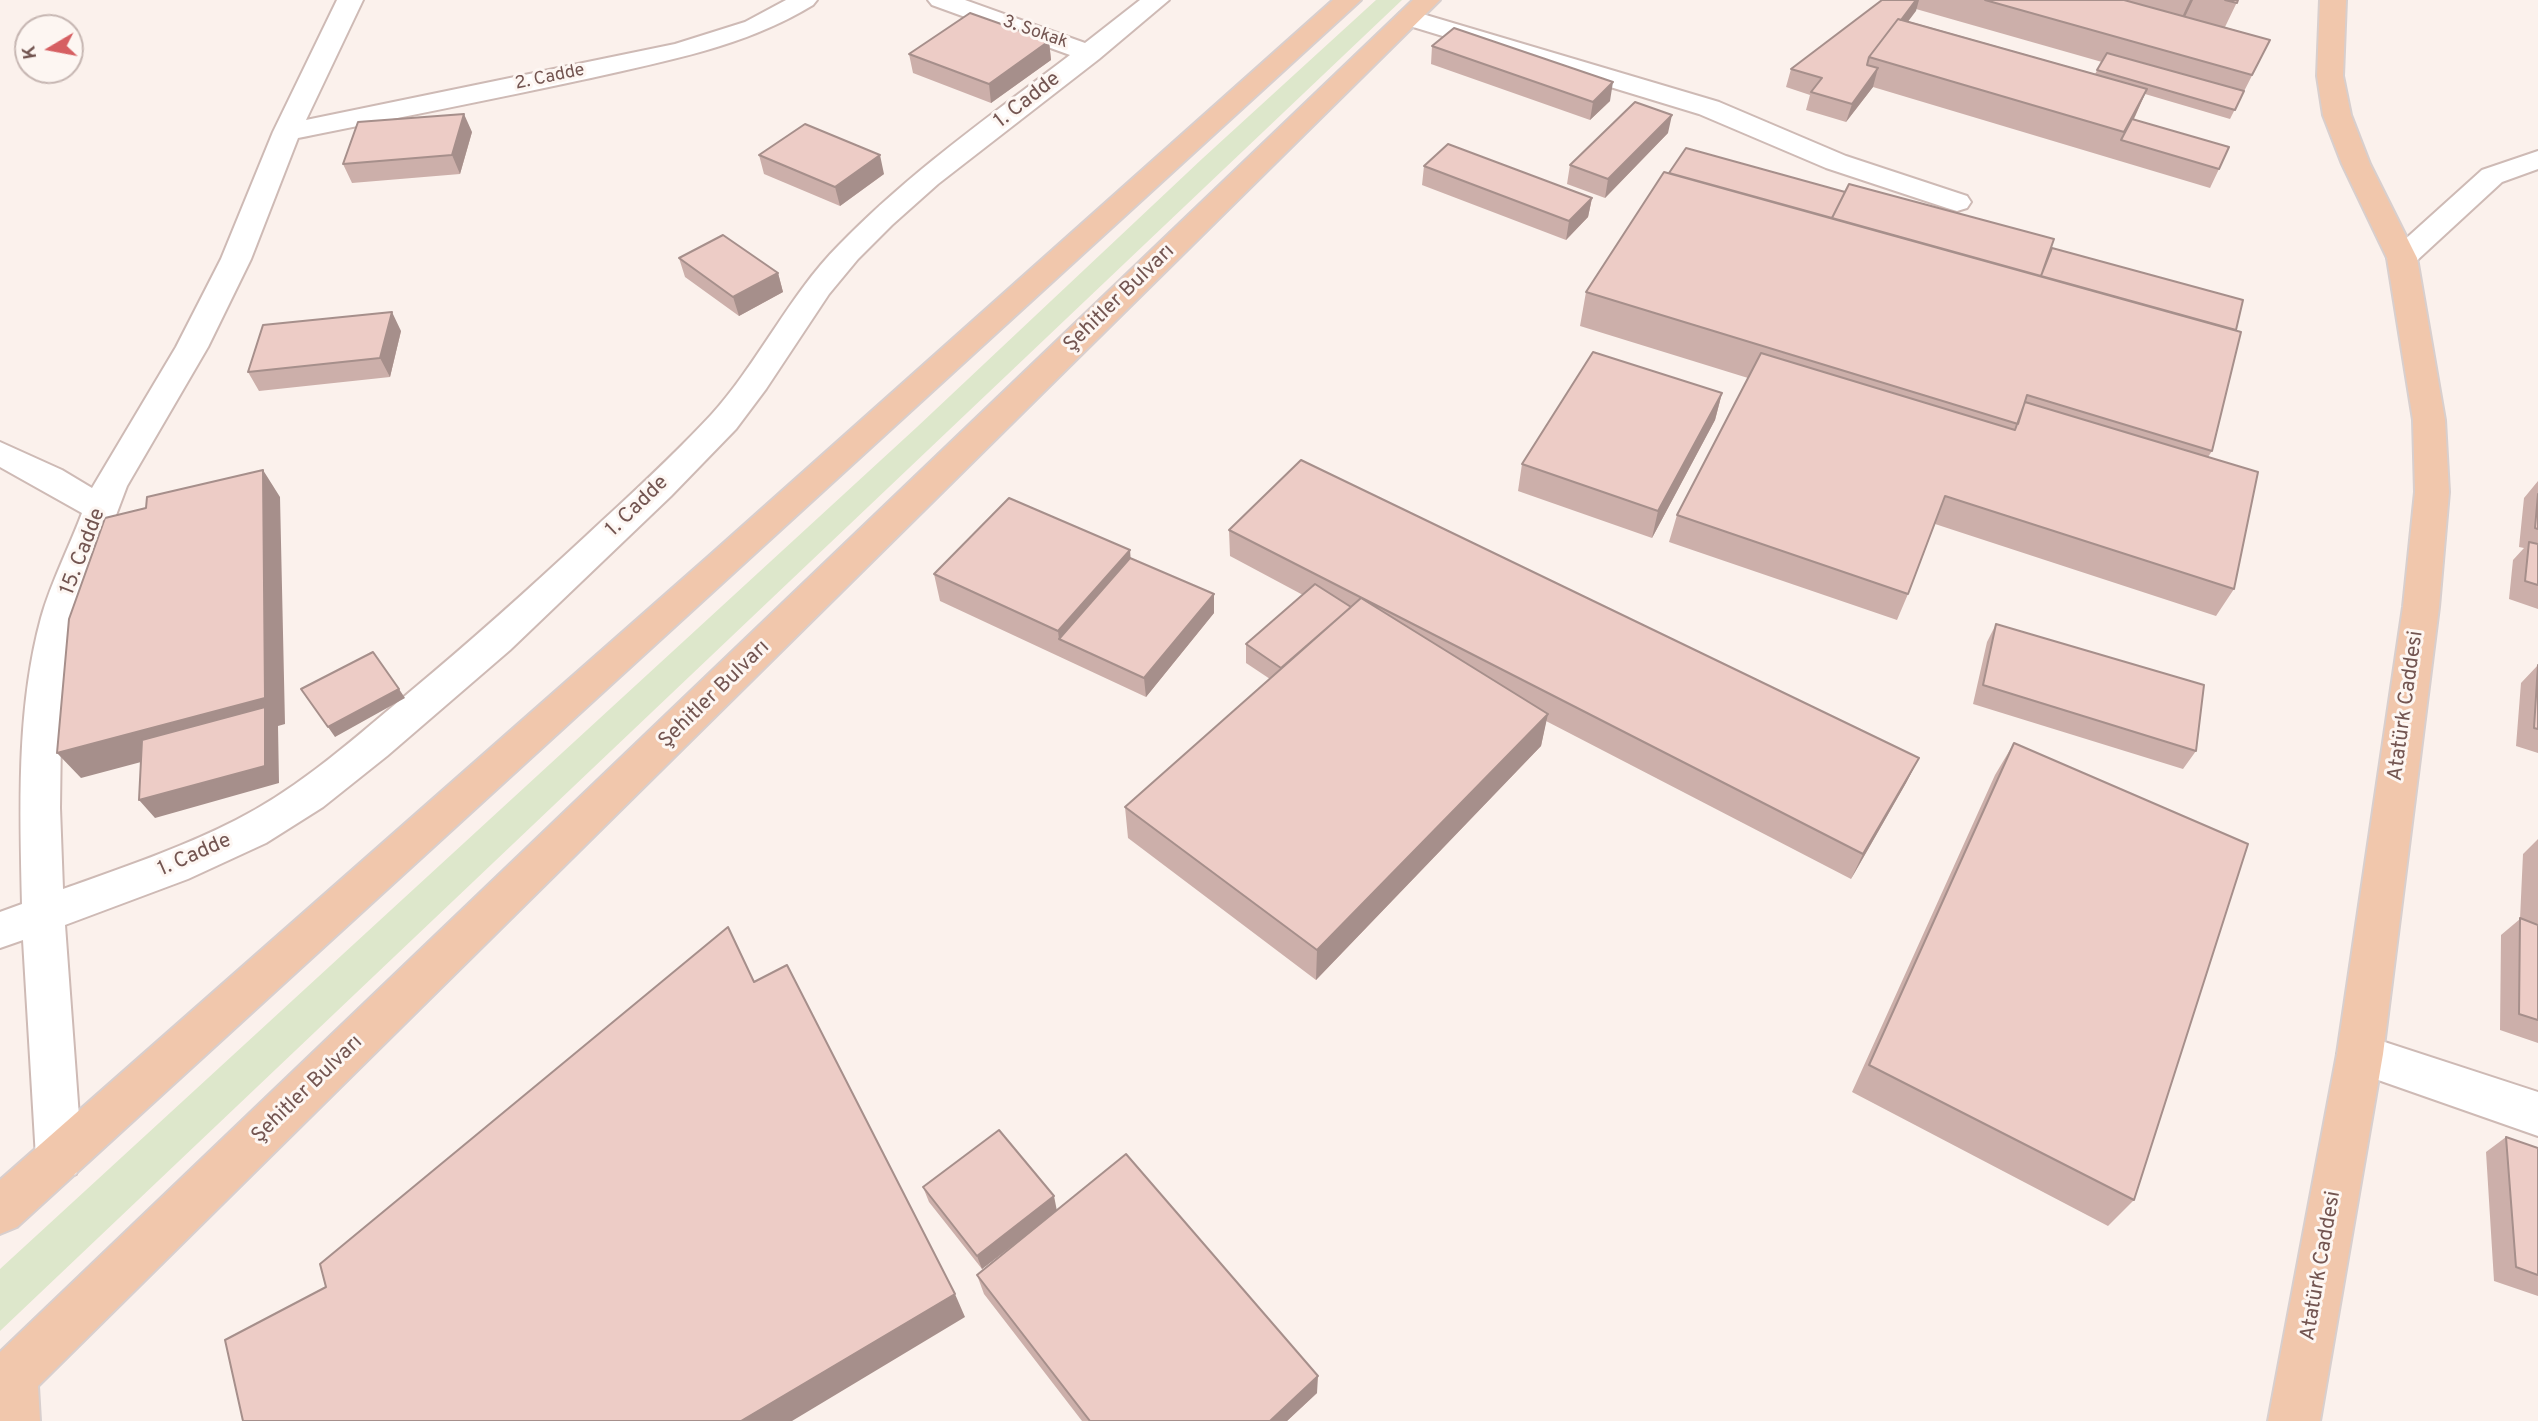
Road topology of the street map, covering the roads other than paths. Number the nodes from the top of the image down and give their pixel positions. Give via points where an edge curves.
1 (349, 0) edge
2 (804, 0) edge
3 (941, 0) edge
4 (1156, 0) edge
5 (1348, 0) edge
6 (2333, 0) edge
7 (1418, 9) edge
8 (1090, 53) junction
9 (287, 132) junction
10 (2538, 159) edge
11 (1957, 202) dead end
12 (2402, 258) junction
13 (0, 453) edge
14 (101, 509) junction
15 (43, 915) junction
16 (0, 930) edge
17 (2360, 1054) junction
18 (2538, 1114) edge
19 (59, 1158) junction
20 (0, 1211) edge
21 (9, 1395) edge
22 (2294, 1421) edge

1 - 9 street, 15. Cadde
2 - 9 street, 2. Cadde via 755,29 724,40
3 - 8 street, 3. Sokak
4 - 8 street, 1. Cadde
5 - 19 main road
6 - 12 main road, Atatürk Caddesi via 2330,76 2337,115
7 - 11 street via 1709,108 1836,162
7 - 21 main road, Şehitler Bulvarı
8 - 15 street, 1. Cadde via 882,219 825,279 755,382 659,488 516,622 373,745 309,796 252,831 173,867
9 - 14 street, 15. Cadde via 221,290 110,485
10 - 12 street via 2492,176
12 - 17 main road, Atatürk Caddesi via 2429,420 2432,492 2421,607
13 - 14 street
14 - 15 street, 15. Cadde via 60,615 48,673 40,808
15 - 16 street, 1. Cadde
15 - 19 street, 15. Cadde
17 - 18 street
17 - 22 main road, Atatürk Caddesi
19 - 20 main road

